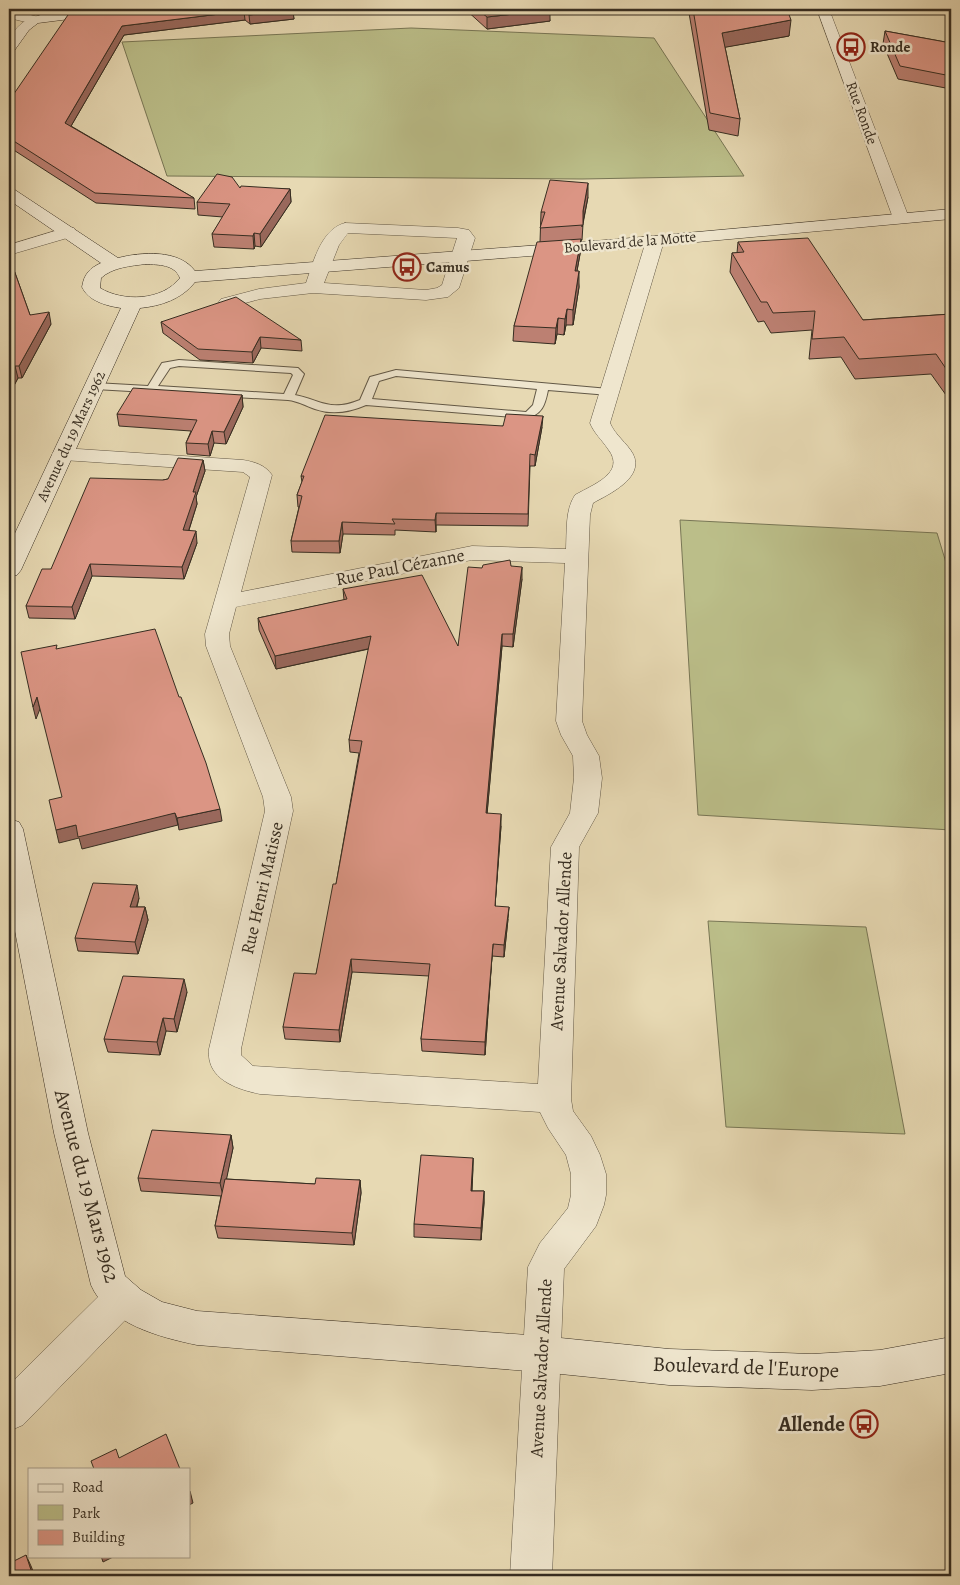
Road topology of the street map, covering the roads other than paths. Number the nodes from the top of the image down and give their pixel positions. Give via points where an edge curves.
1 (116, 9) edge
2 (823, 9) edge
3 (9, 14) edge
4 (34, 20) junction
5 (9, 48) edge
6 (9, 193) edge
7 (951, 214) edge
8 (901, 218) junction
9 (68, 232) junction
10 (656, 241) junction
11 (9, 250) edge
12 (460, 255) junction
13 (115, 264) junction
14 (321, 266) junction
15 (189, 276) junction
16 (313, 288) junction
17 (133, 302) junction
18 (227, 302) edge
19 (95, 386) junction
20 (543, 386) junction
21 (151, 389) junction
22 (610, 392) junction
23 (288, 396) junction
24 (365, 402) junction
25 (63, 454) junction
26 (576, 556) junction
27 (9, 570) edge
28 (226, 602) junction
29 (9, 829) edge
30 (554, 1099) junction
31 (122, 1298) junction
32 (541, 1354) junction
33 (951, 1355) edge
34 (9, 1412) edge
35 (531, 1576) edge

1 - 4 street
2 - 8 street, Rue Ronde
3 - 4 street
4 - 5 street via 24,27
6 - 9 street
7 - 8 street, Boulevard de la Motte
8 - 10 street, Boulevard de la Motte
9 - 11 street
9 - 13 street
10 - 12 street, Boulevard de la Motte
10 - 22 street, Avenue Salvador Allende
12 - 14 street, Boulevard de la Motte
12 - 14 street via 466,238 458,233 350,227 338,232
12 - 16 street via 450,288 435,295
13 - 15 street via 160,259 182,266
13 - 17 street via 96,273 90,280 91,287 96,294 107,299
14 - 15 street, Boulevard de la Motte
14 - 16 street
15 - 17 street via 186,285 167,296
16 - 18 street via 259,294
17 - 19 street, Avenue du 19 Mars 1962
19 - 21 lane
19 - 25 street, Avenue du 19 Mars 1962
20 - 22 lane
20 - 24 lane via 387,374 374,379
20 - 24 lane via 537,410 529,414
21 - 23 lane
21 - 23 lane via 166,366 180,362 294,370 299,374
22 - 26 street, Avenue Salvador Allende via 601,426 618,446 626,462 618,479 583,500
23 - 24 lane via 332,410
25 - 27 street, Avenue du 19 Mars 1962
25 - 28 street, Rue Henri Matisse via 243,466 258,471 260,480
26 - 28 street, Rue Paul Cézanne via 472,553
26 - 30 street, Avenue Salvador Allende via 569,721 586,756 588,778 584,813 565,847
28 - 30 street, Rue Henri Matisse via 217,634 218,646 277,797 279,811 224,1060 243,1077 260,1081
29 - 31 street, Avenue du 19 Mars 1962 via 71,1133 109,1285
30 - 32 street, Avenue Salvador Allende via 558,1118 578,1145 589,1178 582,1216 546,1267
31 - 32 street, Avenue du 19 Mars 1962 via 148,1315 197,1328
31 - 34 street
32 - 33 street, Boulevard de l'Europe via 669,1367 812,1372 880,1368
32 - 35 street, Avenue Salvador Allende

